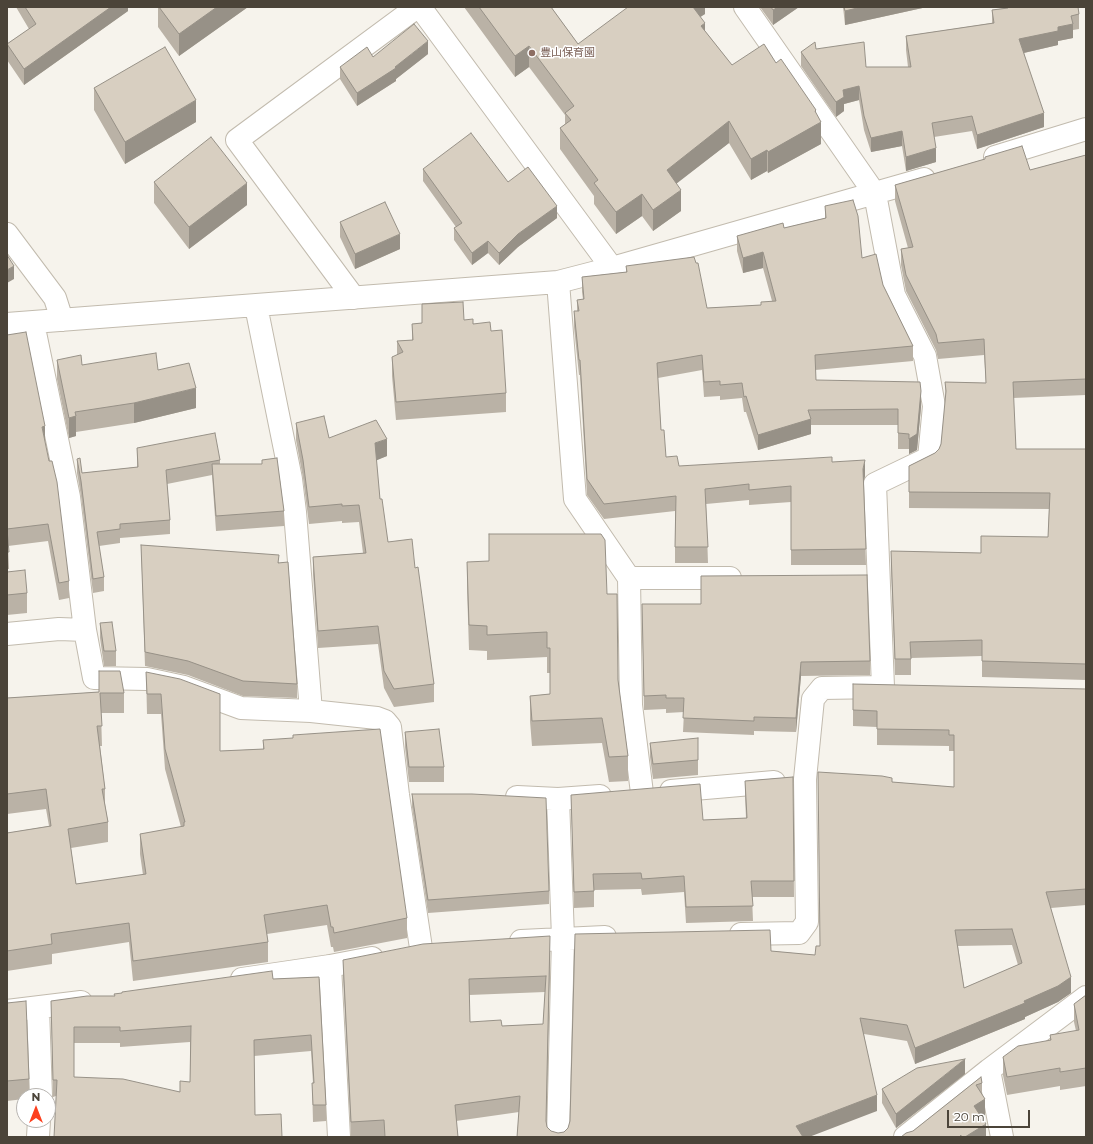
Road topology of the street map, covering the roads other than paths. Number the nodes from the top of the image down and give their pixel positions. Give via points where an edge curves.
1 (418, 7) edge
2 (745, 7) edge
3 (1086, 129) edge
4 (973, 164) edge
5 (943, 173) edge
6 (875, 194) junction
7 (7, 234) edge
8 (612, 268) junction
9 (558, 282) junction
10 (354, 298) junction
11 (256, 306) junction
12 (62, 320) junction
13 (33, 322) junction
14 (7, 324) edge
15 (856, 577) edge
16 (880, 577) junction
17 (629, 578) junction
18 (747, 578) edge
19 (85, 630) junction
20 (7, 634) edge
21 (883, 687) junction
22 (906, 688) edge
23 (311, 711) junction
24 (805, 779) junction
25 (642, 793) junction
26 (398, 795) junction
27 (420, 795) edge
28 (495, 795) edge
29 (558, 799) junction
30 (720, 934) edge
31 (626, 936) edge
32 (563, 938) junction
33 (500, 942) edge
34 (444, 946) edge
35 (421, 948) junction
36 (330, 966) junction
37 (223, 982) edge
38 (1086, 997) edge
39 (100, 999) edge
40 (38, 1008) junction
41 (7, 1011) edge
42 (989, 1070) junction
43 (41, 1088) edge
44 (339, 1137) edge
45 (558, 1137) edge
46 (905, 1137) edge
47 (1002, 1137) edge

1 - 8 street
1 - 10 street via 237,140
2 - 6 street
3 - 4 street
5 - 6 street
6 - 8 street
6 - 16 street via 894,295 925,356 934,406 929,458 875,484
7 - 12 street via 55,298
8 - 9 street
9 - 10 street
9 - 17 street via 575,499
10 - 11 street
11 - 12 street
11 - 23 street via 291,479
12 - 13 street
13 - 14 street
13 - 19 street via 69,497
15 - 16 street
16 - 21 street
17 - 18 street
17 - 25 street via 630,705
19 - 20 street via 59,629
19 - 23 street via 94,678 147,679 184,687 241,708
21 - 22 street
21 - 24 street via 822,688 813,699
23 - 26 street via 385,721 390,727
24 - 25 street
24 - 30 street via 807,922 799,933
25 - 29 street
26 - 27 street
26 - 35 street
28 - 29 street
29 - 32 street
31 - 32 street
32 - 33 street
32 - 45 street
34 - 35 street
35 - 36 street
36 - 37 street
36 - 44 street
38 - 42 street
39 - 40 street
40 - 41 street
40 - 43 street
42 - 46 street
42 - 47 street

